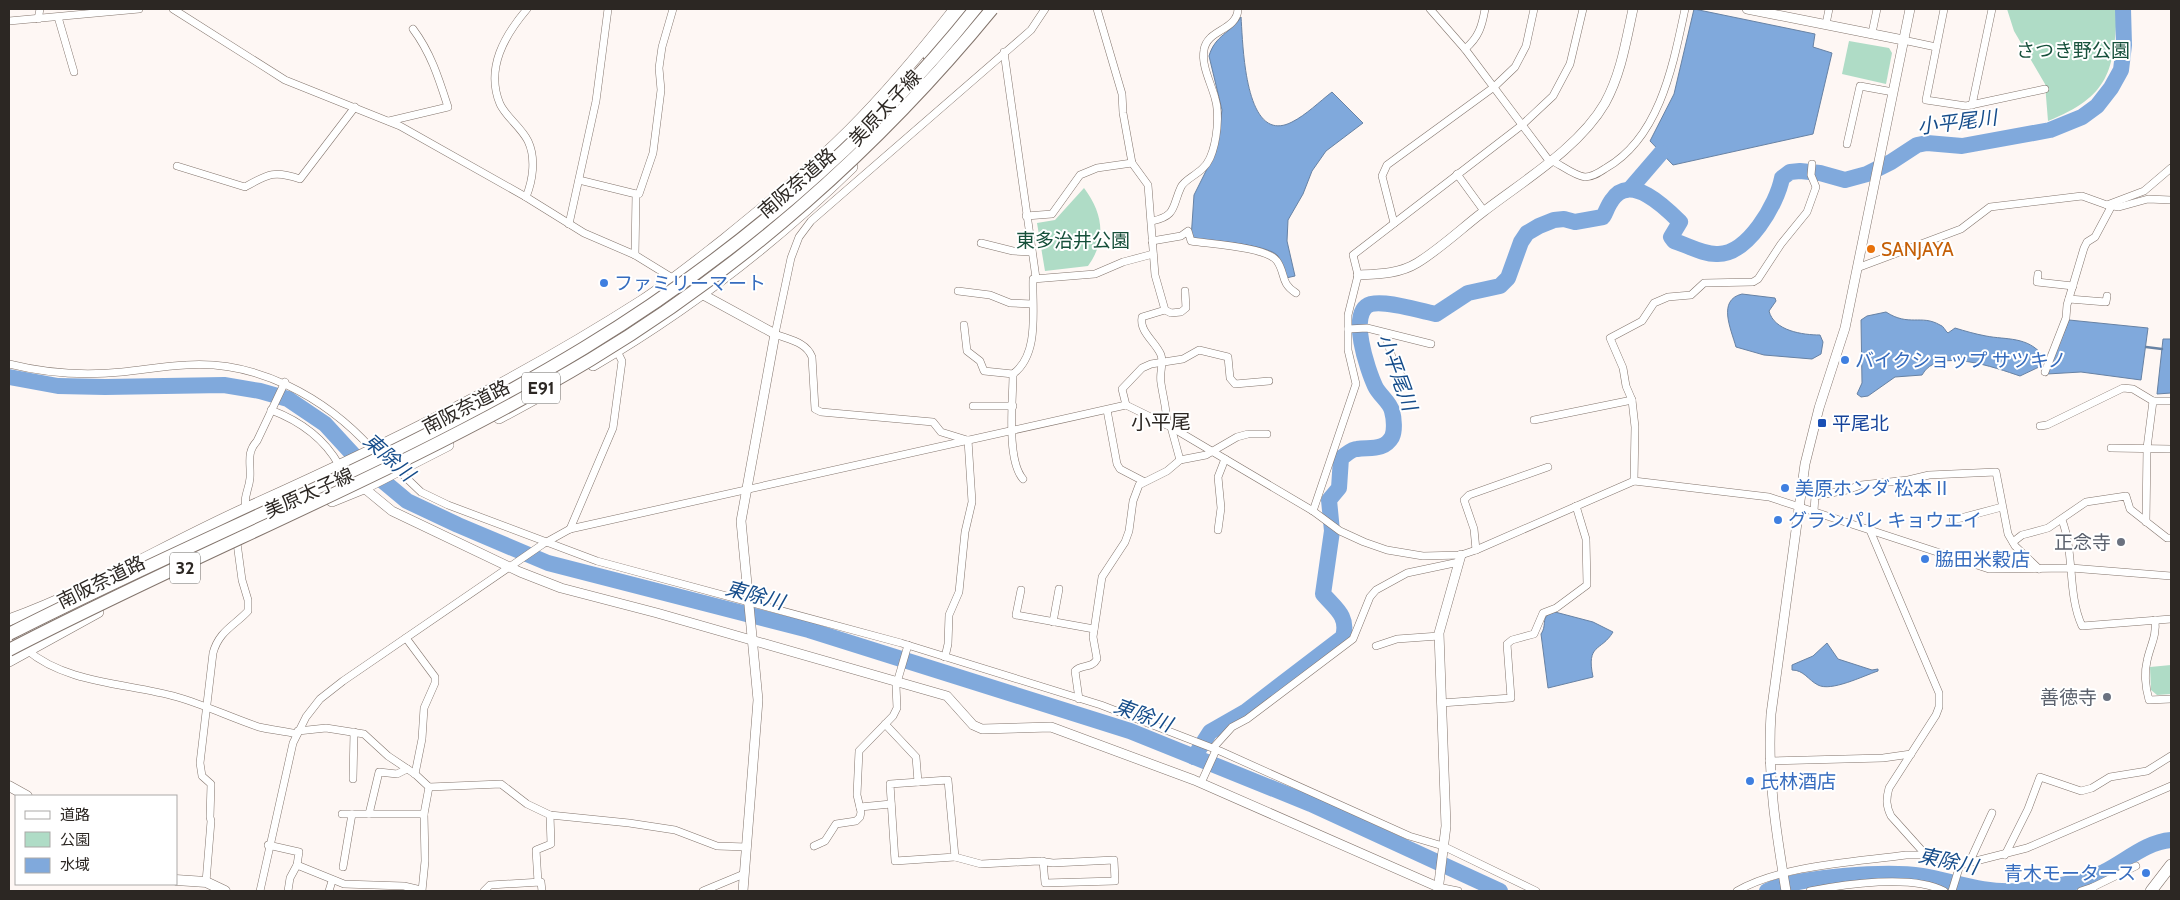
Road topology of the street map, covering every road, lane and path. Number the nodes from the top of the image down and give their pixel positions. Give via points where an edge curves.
1 (40, 9) edge
2 (139, 9) edge
3 (173, 9) edge
4 (527, 9) edge
5 (608, 9) edge
6 (673, 9) edge
7 (955, 9) edge
8 (964, 9) edge
9 (975, 9) edge
10 (992, 9) edge
11 (996, 9) edge
12 (1001, 9) edge
13 (1045, 9) edge
14 (1097, 9) edge
15 (1238, 9) edge
16 (1430, 9) edge
17 (1485, 9) edge
18 (1534, 9) edge
19 (1583, 9) edge
20 (1633, 9) edge
21 (1684, 9) edge
22 (1747, 9) edge
23 (1829, 9) edge
24 (1877, 9) edge
25 (1910, 9) edge
26 (1944, 9) edge
27 (1992, 9) edge
28 (1780, 12) edge
29 (58, 17) junction
30 (38, 19) junction
31 (9, 21) edge
32 (1826, 24) junction
33 (413, 28) dead end
34 (1872, 33) junction
35 (1904, 40) junction
36 (1936, 47) junction
37 (1466, 49) junction
38 (1004, 52) junction
39 (74, 72) dead end
40 (1494, 87) junction
41 (2045, 89) dead end
42 (1893, 92) junction
43 (1972, 105) junction
44 (355, 107) junction
45 (885, 109) junction
46 (389, 121) junction
47 (1522, 125) junction
48 (1847, 144) dead end
49 (866, 147) junction
50 (1550, 161) junction
51 (1132, 163) junction
52 (1812, 164) dead end
53 (177, 166) dead end
54 (2171, 168) edge
55 (1457, 174) junction
56 (579, 180) junction
57 (636, 194) junction
58 (526, 197) junction
59 (2171, 200) edge
60 (2109, 206) junction
61 (1484, 211) junction
62 (1026, 216) junction
63 (1152, 220) junction
64 (1394, 223) junction
65 (569, 224) junction
66 (1152, 241) junction
67 (981, 243) dead end
68 (1032, 252) junction
69 (1153, 254) junction
70 (635, 255) junction
71 (1857, 268) junction
72 (2038, 274) dead end
73 (1358, 275) junction
74 (1036, 278) junction
75 (674, 279) junction
76 (2073, 286) junction
77 (1185, 291) dead end
78 (958, 292) dead end
79 (1296, 293) dead end
80 (701, 294) junction
81 (2107, 296) dead end
82 (2069, 299) junction
83 (1032, 304) junction
84 (1165, 310) junction
85 (964, 325) dead end
86 (1349, 329) junction
87 (1385, 333) junction
88 (775, 334) junction
89 (1430, 344) dead end
90 (617, 351) junction
91 (1162, 362) junction
92 (9, 364) edge
93 (2045, 372) dead end
94 (1012, 374) junction
95 (1269, 381) dead end
96 (285, 382) junction
97 (1407, 385) dead end
98 (1632, 400) junction
99 (2152, 401) junction
100 (2171, 401) edge
101 (973, 406) dead end
102 (1013, 406) junction
103 (1126, 406) junction
104 (271, 410) junction
105 (1107, 410) junction
106 (1534, 420) dead end
107 (1169, 426) junction
108 (2040, 426) dead end
109 (1013, 432) junction
110 (1267, 434) dead end
111 (968, 440) junction
112 (2111, 448) dead end
113 (2147, 448) junction
114 (2171, 449) edge
115 (369, 450) junction
116 (1212, 452) junction
117 (1225, 459) junction
118 (1180, 460) junction
119 (342, 464) junction
120 (1548, 467) dead end
121 (395, 472) junction
122 (1023, 479) dead end
123 (1634, 481) junction
124 (1143, 482) junction
125 (365, 487) junction
126 (745, 491) junction
127 (1576, 506) junction
128 (1799, 506) junction
129 (2002, 508) junction
130 (246, 509) junction
131 (1313, 511) junction
132 (1814, 511) junction
133 (1953, 520) dead end
134 (2062, 520) junction
135 (2146, 522) junction
136 (1869, 528) junction
137 (570, 529) junction
138 (1218, 530) dead end
139 (2171, 538) edge
140 (2013, 542) junction
141 (237, 543) junction
142 (544, 543) junction
143 (1476, 550) junction
144 (1460, 558) junction
145 (513, 564) junction
146 (2071, 568) junction
147 (2039, 569) junction
148 (2171, 576) edge
149 (1059, 588) dead end
150 (1021, 590) dead end
151 (749, 601) junction
152 (2171, 619) edge
153 (9, 620) edge
154 (2155, 620) junction
155 (1053, 622) junction
156 (1094, 628) junction
157 (9, 634) edge
158 (1439, 636) junction
159 (406, 638) junction
160 (754, 641) junction
161 (908, 645) junction
162 (1376, 646) dead end
163 (9, 650) edge
164 (27, 650) junction
165 (945, 657) junction
166 (9, 661) edge
167 (898, 681) junction
168 (1079, 699) junction
169 (2171, 699) edge
170 (1441, 703) junction
171 (207, 706) junction
172 (885, 724) junction
173 (298, 732) junction
174 (354, 732) junction
175 (1214, 749) junction
176 (1911, 754) junction
177 (2171, 756) edge
178 (1769, 761) junction
179 (407, 769) junction
180 (416, 774) junction
181 (353, 779) dead end
182 (918, 782) junction
183 (1201, 783) junction
184 (9, 786) edge
185 (2171, 786) edge
186 (429, 787) junction
187 (25, 795) edge
188 (891, 804) junction
189 (860, 807) junction
190 (1992, 813) dead end
191 (342, 814) dead end
192 (352, 814) junction
193 (370, 814) junction
194 (424, 814) junction
195 (550, 815) junction
196 (268, 845) junction
197 (814, 846) dead end
198 (747, 847) junction
199 (1443, 848) junction
200 (1926, 855) junction
201 (2005, 855) junction
202 (954, 856) junction
203 (1043, 861) junction
204 (1970, 861) junction
205 (2171, 865) edge
206 (297, 866) junction
207 (2136, 866) dead end
208 (343, 867) dead end
209 (1959, 867) junction
210 (744, 874) junction
211 (1784, 876) junction
212 (178, 880) edge
213 (332, 881) junction
214 (206, 882) junction
215 (538, 882) junction
216 (1438, 886) edge
217 (2093, 889) edge
218 (1953, 890) edge
219 (225, 891) edge
220 (260, 891) edge
221 (288, 891) edge
222 (329, 891) edge
223 (422, 891) edge
224 (484, 891) edge
225 (542, 891) edge
226 (703, 891) edge
227 (743, 891) edge
228 (1458, 891) edge
229 (1536, 891) edge
230 (1737, 891) edge
231 (1786, 891) edge
232 (1810, 891) edge
233 (1944, 891) edge
234 (2081, 891) edge
235 (2151, 891) edge

1 - 30 street
2 - 29 street
3 - 44 street via 286,80
4 - 58 street via 502,44 495,67 500,105 528,142 533,172
5 - 56 street via 596,101
6 - 57 street via 661,54 653,153 639,194
7 - 75 main road, 美原太子線 / 32 via 851,130 781,194
8 - 45 highway, bridge
9 - 45 highway, 南阪奈道路 / E91, bridge
10 - 49 highway, 南阪奈道路 / E91, bridge via 951,58
11 - 80 main road, 美原太子線 / 32 via 866,154 778,234
12 - 49 highway, bridge
13 - 38 street via 1031,30
14 - 51 street via 1122,94 1122,113
15 - 63 street via 1232,24 1210,36 1204,48 1203,58 1217,108 1210,158 1201,172 1182,184 1172,212 1165,218
16 - 37 street
17 - 37 street via 1481,30
18 - 40 street via 1526,46 1515,67
19 - 47 street via 1570,64 1553,96
20 - 50 street via 1622,62 1605,103 1585,129
21 - 50 street via 1663,96 1652,118 1619,160 1592,176 1583,177
22 - 28 street
23 - 32 street
24 - 34 street
25 - 35 street
26 - 36 street
27 - 43 street
28 - 32 street
29 - 30 street
29 - 39 street
30 - 31 street
32 - 34 street
33 - 46 street via 435,66 448,107
34 - 35 street
35 - 36 street
35 - 42 street
36 - 43 street via 1926,100
37 - 40 street
38 - 62 street
38 - 88 street via 798,237
40 - 47 street
40 - 64 street via 1387,165 1382,176
41 - 43 street
42 - 48 street via 1860,86
42 - 71 street
44 - 46 street
44 - 53 street via 300,179 273,173 245,187
45 - 157 highway, 南阪奈道路 / E91, bridge via 786,202 710,261 585,347 446,424
46 - 58 street
47 - 50 street
47 - 55 street
49 - 163 highway, 南阪奈道路 / E91, bridge via 805,202 717,272 655,318 575,368 449,437 181,563
50 - 61 street
51 - 62 street via 1098,168 1080,175 1052,214
51 - 63 street via 1148,185
52 - 98 street via 1811,175 1816,187 1807,212 1758,279 1753,282 1704,283 1691,295 1661,299 1654,303 1642,321 1610,338
54 - 60 street via 2144,191
55 - 61 street
55 - 64 street
56 - 57 street
56 - 65 street
57 - 70 street
58 - 65 street
59 - 60 street via 2148,199 2119,207
60 - 71 street via 2082,196 1990,207 1961,229
60 - 76 street via 2095,237 2084,248
61 - 73 street via 1417,263 1389,273
62 - 68 street
63 - 66 street
64 - 73 street via 1353,255
65 - 70 street
66 - 69 street
66 - 79 street via 1181,236 1188,231 1191,241 1271,256 1277,261 1288,287
67 - 68 street
68 - 74 street
69 - 74 street via 1095,274
69 - 84 street
70 - 75 street
71 - 128 street via 1837,358 1810,438
72 - 76 street via 2037,282
73 - 86 street via 1348,315
74 - 83 street via 1033,279
75 - 80 street
75 - 115 main road, 美原太子線 / 32 via 510,380 423,426
76 - 82 street
77 - 84 street via 1186,308 1181,312
78 - 83 street via 990,295 1010,303
80 - 88 street
80 - 90 main road, 美原太子線 / 32
81 - 82 street via 2106,302
82 - 93 street via 2066,318
83 - 94 street via 1029,353 1021,368
84 - 91 street via 1142,318 1145,332
85 - 94 street via 967,351 980,360 984,371
86 - 87 street via 1367,328
86 - 131 street via 1348,350 1356,384
87 - 89 street
87 - 97 street via 1394,364
88 - 111 street via 809,350 815,409 933,422 941,432
88 - 126 street
90 - 121 main road, 美原太子線 / 32 via 522,406
90 - 137 street via 622,361 613,428
91 - 95 street via 1183,359 1199,350 1206,351 1228,357 1230,378 1235,384
91 - 103 street via 1142,368 1122,389
91 - 107 street via 1160,381
92 - 96 street via 42,371 95,374 208,365 254,372
94 - 102 street
96 - 104 street
96 - 115 street via 360,435
98 - 106 street
98 - 123 street
99 - 100 street
99 - 108 street via 2133,389 2117,389
99 - 113 street
101 - 102 street
102 - 109 street
103 - 105 street
103 - 107 street
104 - 119 street via 292,418 316,436
104 - 130 street via 258,441 251,448 250,478 244,498
105 - 109 street
105 - 124 street via 1117,464
107 - 116 street
107 - 118 street
109 - 111 street
109 - 122 street via 1015,465
110 - 116 street via 1243,436
111 - 126 street
111 - 165 street via 972,502 965,532 959,592 949,615
112 - 113 street
113 - 114 street
113 - 135 street
115 - 119 main road, 美原太子線 / 32
116 - 117 street
116 - 118 street
117 - 131 street
117 - 138 street via 1218,477 1221,508
118 - 124 street
119 - 130 main road, 美原太子線 / 32
120 - 143 street via 1469,495 1464,500 1474,529
121 - 125 main road, 美原太子線 / 32
121 - 142 street via 421,492
123 - 127 street
123 - 128 street via 1769,497
124 - 156 street via 1136,490 1125,542 1102,577
125 - 141 main road, 美原太子線 / 32
125 - 145 street via 392,511
126 - 137 street
126 - 151 street via 741,521
127 - 143 street
127 - 170 street via 1586,539 1587,585 1556,608 1543,613 1534,634 1508,644 1511,698
128 - 132 street
128 - 178 street via 1771,714
129 - 132 street via 1996,472 1930,475 1861,485 1815,496
129 - 133 street
129 - 140 street
130 - 153 main road, 美原太子線 / 32 via 102,580
131 - 144 street via 1340,531 1387,550
132 - 136 street
134 - 135 street via 2086,502 2126,496 2130,509
134 - 140 street via 2043,530 2022,535
134 - 146 street
135 - 139 street via 2166,538
136 - 147 street via 1989,569
136 - 176 street via 1939,693 1936,714
137 - 142 street
140 - 147 street
141 - 164 main road, 美原太子線 / 32 via 130,594
141 - 171 street via 248,611 226,628 216,642
142 - 145 street
142 - 151 street via 597,561
143 - 144 street
144 - 158 street
144 - 175 street via 1407,573 1376,590 1353,639 1232,727
145 - 159 street
145 - 160 street via 561,588
146 - 147 street
146 - 148 street
146 - 154 street via 2075,603 2082,626
149 - 155 street
150 - 155 street via 1016,616
151 - 160 street
151 - 161 street
152 - 154 street
154 - 169 street via 2156,632 2146,662 2147,691 2149,700
155 - 156 street
156 - 168 street via 1097,659 1091,666 1075,671
158 - 162 street via 1397,639
158 - 170 street
159 - 173 street via 320,699
159 - 180 street via 435,677 424,708
160 - 167 street
160 - 198 street via 758,724
161 - 165 street
161 - 167 street
164 - 166 main road, 美原太子線 / 32
164 - 171 street via 39,661 77,676
165 - 168 street
167 - 172 street via 897,708
167 - 183 street via 947,696 973,725 982,729 1051,727
168 - 175 street via 1162,727
170 - 199 street via 1446,790
171 - 173 street via 261,727
171 - 214 street via 200,763 202,776 211,784 212,821
172 - 182 street via 916,757
172 - 189 street via 860,751 857,795
173 - 174 street via 326,728
173 - 196 street via 286,765
174 - 179 street via 364,734
174 - 181 street
175 - 183 street
175 - 199 street
176 - 178 street via 1883,758
176 - 200 street via 1889,788 1886,802 1891,816
177 - 201 street via 2147,772 2110,777 2081,791 2040,777
178 - 211 street
179 - 180 street
179 - 193 street via 397,774 378,772
180 - 186 street
182 - 188 street via 890,784
182 - 202 street via 948,780
183 - 216 street
184 - 187 main road
185 - 201 street
186 - 194 street
186 - 195 street via 501,784 527,804
188 - 189 street
188 - 202 street via 895,861
189 - 197 street via 860,817 856,821 836,824 825,841
190 - 204 street
191 - 192 street
192 - 193 street
192 - 208 street
193 - 194 street
194 - 223 street
195 - 198 street via 675,830 717,846
195 - 215 street via 551,844 536,850
196 - 206 street via 299,852
196 - 220 street
198 - 210 street
199 - 216 street
199 - 229 street
200 - 209 street
200 - 211 street via 1897,856
201 - 204 street
202 - 203 street via 982,864
203 - 203 street via 1114,860 1115,881 1045,883
204 - 209 street
205 - 235 main road
206 - 213 street
206 - 221 street via 290,878
207 - 217 street
209 - 218 street
210 - 226 street
210 - 227 street
211 - 230 street via 1760,880
211 - 231 street
212 - 214 main road
213 - 222 street
213 - 223 street via 404,886
214 - 219 main road
215 - 224 street via 490,885
215 - 225 street via 541,882
216 - 228 street
217 - 234 street
232 - 233 street via 1893,883

